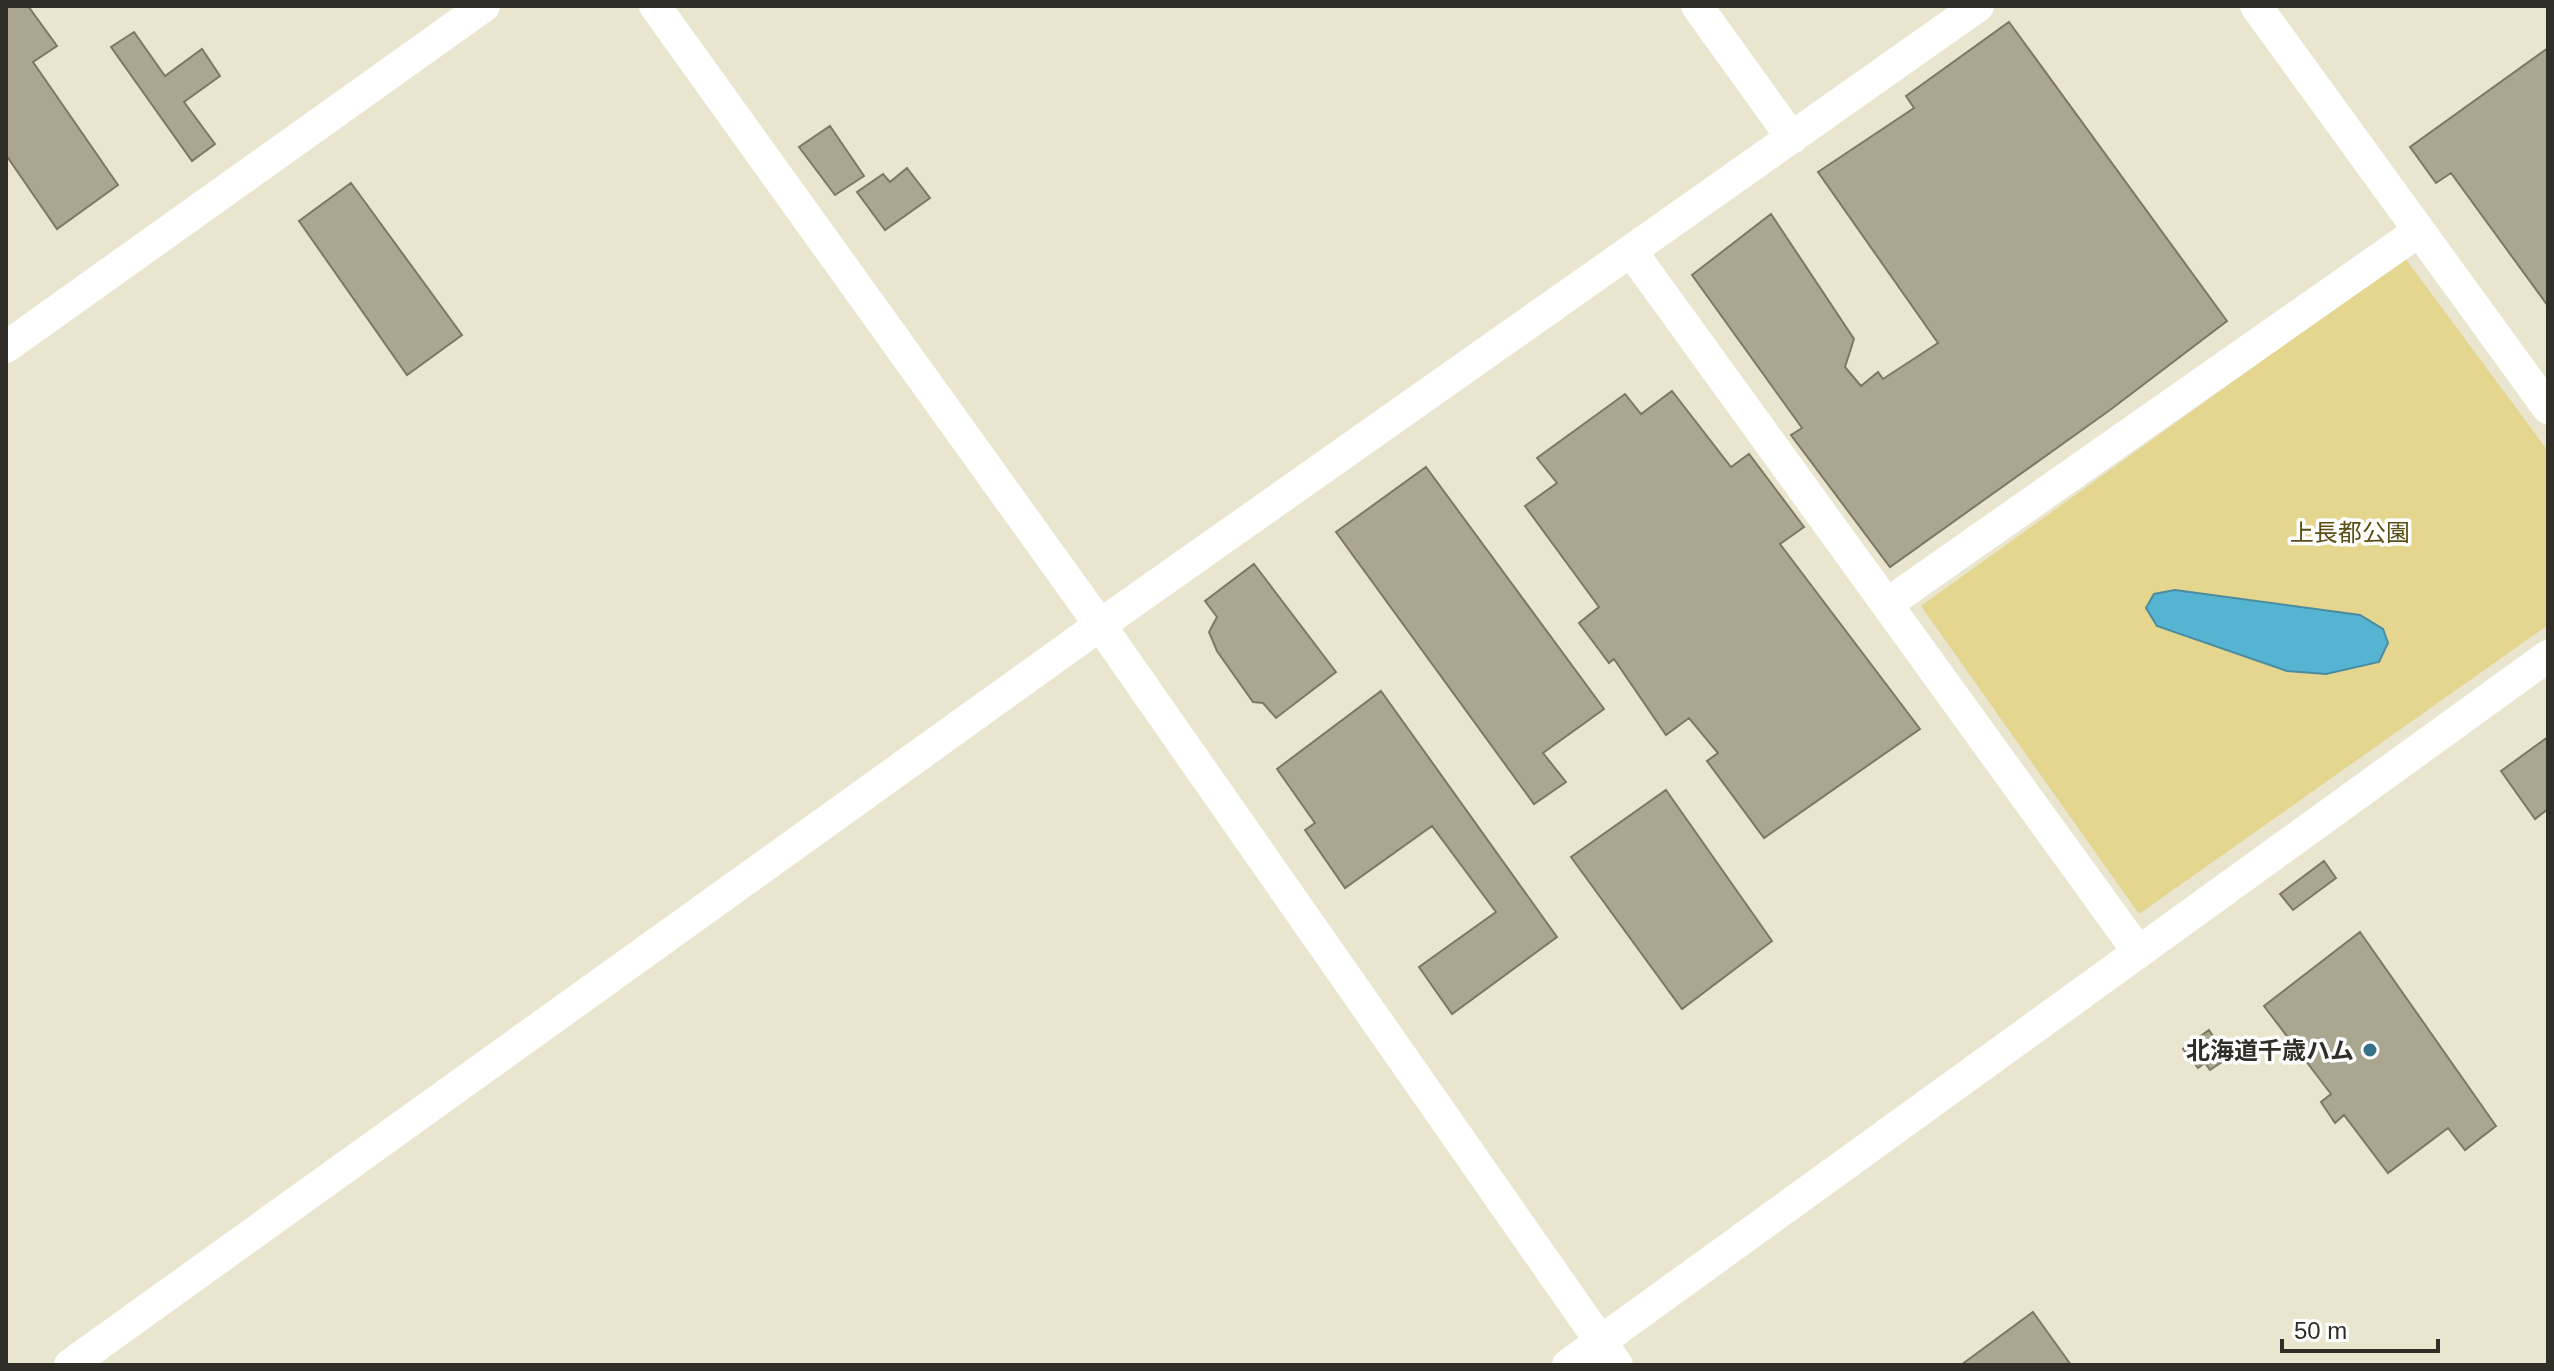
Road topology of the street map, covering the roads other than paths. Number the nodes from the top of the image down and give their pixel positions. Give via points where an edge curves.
1 (484, 6) edge
2 (655, 6) edge
3 (1697, 6) edge
4 (1978, 6) edge
5 (2256, 6) edge
6 (1792, 138) junction
7 (2419, 231) junction
8 (1631, 251) junction
9 (6, 347) edge
10 (2548, 408) edge
11 (1887, 604) junction
12 (1100, 625) junction
13 (2548, 656) edge
14 (2137, 950) junction
15 (1608, 1353) edge
16 (70, 1365) edge
17 (1568, 1365) edge

1 - 9 street
2 - 12 street
3 - 6 street
4 - 6 street
5 - 7 street
6 - 8 street
7 - 10 street
7 - 11 street
8 - 11 street
8 - 12 street
11 - 14 street
12 - 15 street
12 - 16 street
13 - 14 street
14 - 15 street
15 - 17 street

